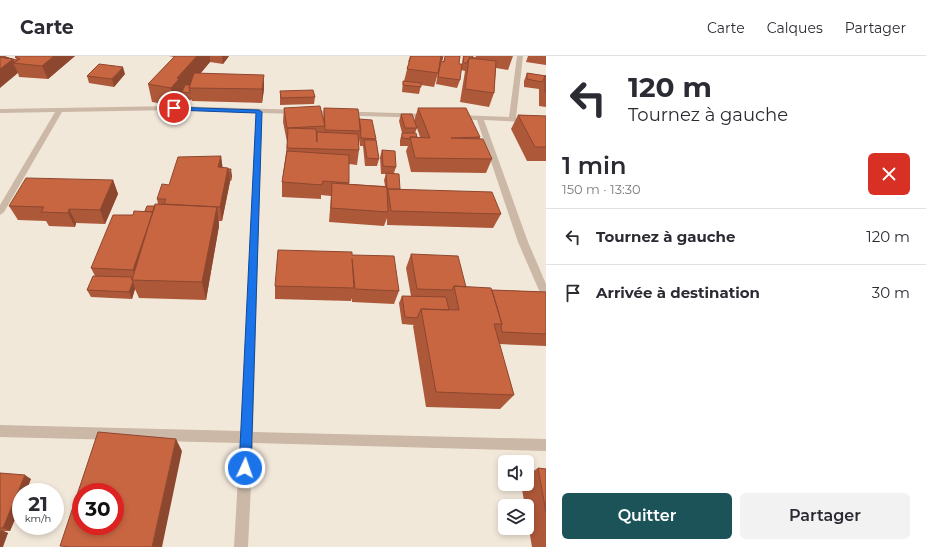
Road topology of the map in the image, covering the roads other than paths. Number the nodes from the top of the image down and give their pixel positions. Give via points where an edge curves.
1 (520, 56) edge
2 (60, 109) junction
3 (0, 111) edge
4 (259, 112) junction
5 (433, 116) edge
6 (449, 117) edge
7 (480, 118) junction
8 (512, 119) junction
9 (546, 121) edge
10 (0, 212) edge
11 (546, 295) edge
12 (0, 431) edge
13 (247, 437) junction
14 (546, 445) edge
15 (241, 547) edge

1 - 8 street
2 - 3 street
2 - 4 street via 174,108
2 - 10 street
4 - 5 street
4 - 13 street
6 - 7 street
7 - 8 street
7 - 11 street via 506,195
8 - 9 street
12 - 13 street
13 - 14 street
13 - 15 street

